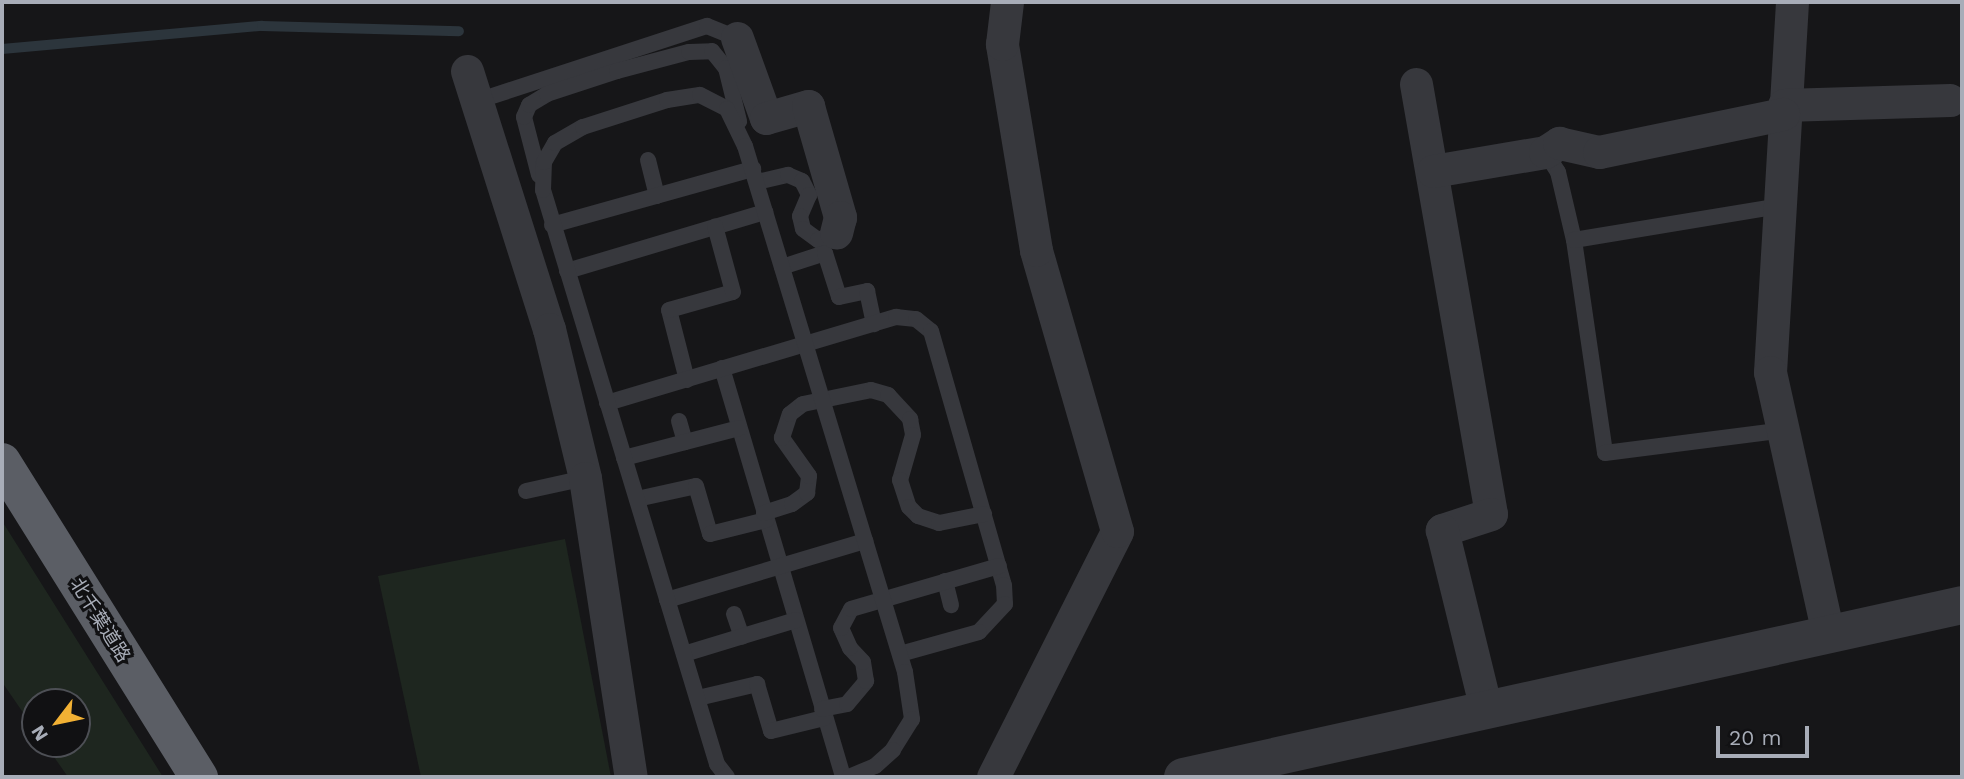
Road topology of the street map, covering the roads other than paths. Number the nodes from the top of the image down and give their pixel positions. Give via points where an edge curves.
1 (1007, 2) edge
2 (1792, 2) edge
3 (737, 38) joint
4 (1416, 84) dead end
5 (472, 86) joint
6 (1951, 100) dead end
7 (1784, 109) junction
8 (745, 146) junction
9 (1545, 152) junction
10 (648, 160) dead end
11 (1433, 171) junction
12 (755, 176) junction
13 (544, 190) junction
14 (657, 196) junction
15 (1779, 206) junction
16 (765, 212) junction
17 (552, 225) junction
18 (715, 226) junction
19 (836, 233) joint
20 (1574, 240) junction
21 (782, 267) junction
22 (567, 271) junction
23 (874, 324) junction
24 (806, 344) junction
25 (722, 368) junction
26 (687, 380) junction
27 (822, 400) junction
28 (607, 403) junction
29 (679, 421) dead end
30 (739, 428) junction
31 (1784, 430) junction
32 (685, 442) junction
33 (624, 458) junction
34 (2, 462) edge
35 (585, 478) junction
36 (526, 491) dead end
37 (637, 499) junction
38 (984, 514) junction
39 (765, 517) junction
40 (865, 541) junction
41 (999, 566) junction
42 (780, 568) junction
43 (945, 581) junction
44 (883, 599) junction
45 (667, 600) junction
46 (951, 605) dead end
47 (1962, 605) edge
48 (734, 614) dead end
49 (796, 620) junction
50 (1828, 633) junction
51 (742, 637) junction
52 (684, 654) junction
53 (900, 654) junction
54 (698, 698) junction
55 (1486, 709) junction
56 (823, 713) junction
57 (199, 777) edge
58 (631, 777) edge
59 (727, 777) edge
60 (843, 777) edge
61 (849, 777) edge
62 (993, 777) edge
63 (1183, 777) edge

1 - 62 street via 1002,44 1036,250 1117,531
2 - 7 street
3 - 5 lane via 707,26
3 - 19 street via 766,118 808,106 840,217
4 - 11 street
5 - 35 street via 549,329
6 - 7 street
7 - 9 street via 1599,152 1559,143
7 - 15 street
8 - 12 lane
8 - 13 lane via 727,109 700,95 667,100 583,127 555,143 544,162
8 - 13 lane via 726,68 712,51 690,52 547,94 529,106 524,117
9 - 11 street
9 - 20 lane via 1558,172
10 - 14 lane
11 - 55 street via 1491,514 1442,530
12 - 14 lane
12 - 16 lane
12 - 19 lane via 788,175 802,181 809,195 800,216 803,229 818,240
13 - 17 lane
14 - 17 lane
15 - 20 lane
15 - 31 street via 1770,372
16 - 18 lane
16 - 21 lane
17 - 22 lane
18 - 22 lane
18 - 26 lane via 733,292 669,310
20 - 31 lane via 1605,453
21 - 23 lane via 825,253 839,297 867,291
21 - 24 lane
22 - 28 lane
23 - 24 lane
23 - 38 lane via 896,317 916,319 931,331
24 - 25 lane
24 - 27 lane
25 - 26 lane
25 - 30 lane
26 - 28 lane
27 - 38 lane via 855,391 888,395 910,419 913,435 900,480 909,507 918,516 939,523
27 - 39 lane via 803,404 790,414 783,429 782,438 809,476 807,493
27 - 40 lane
28 - 33 lane
29 - 32 lane
30 - 32 lane
30 - 39 lane
31 - 50 street
32 - 33 lane
33 - 37 lane
34 - 57 highway, 北千葉道路
35 - 36 lane
35 - 58 street
37 - 39 lane via 696,486 710,534
37 - 45 lane
38 - 41 lane
39 - 42 lane
40 - 42 lane
40 - 44 lane
41 - 43 lane
41 - 53 lane via 1005,604 995,620 979,632
42 - 45 lane
42 - 49 lane
43 - 44 lane
43 - 46 lane
44 - 53 lane
44 - 56 lane via 851,609 843,618 845,639 863,662 866,681 847,704
45 - 52 lane
47 - 50 street
48 - 51 lane
49 - 51 lane
49 - 56 lane
50 - 55 street
51 - 52 lane
52 - 54 lane
53 - 61 lane via 912,719 893,750 874,766
54 - 56 lane via 757,684 771,731
54 - 59 lane via 717,764
55 - 63 street
56 - 60 lane

